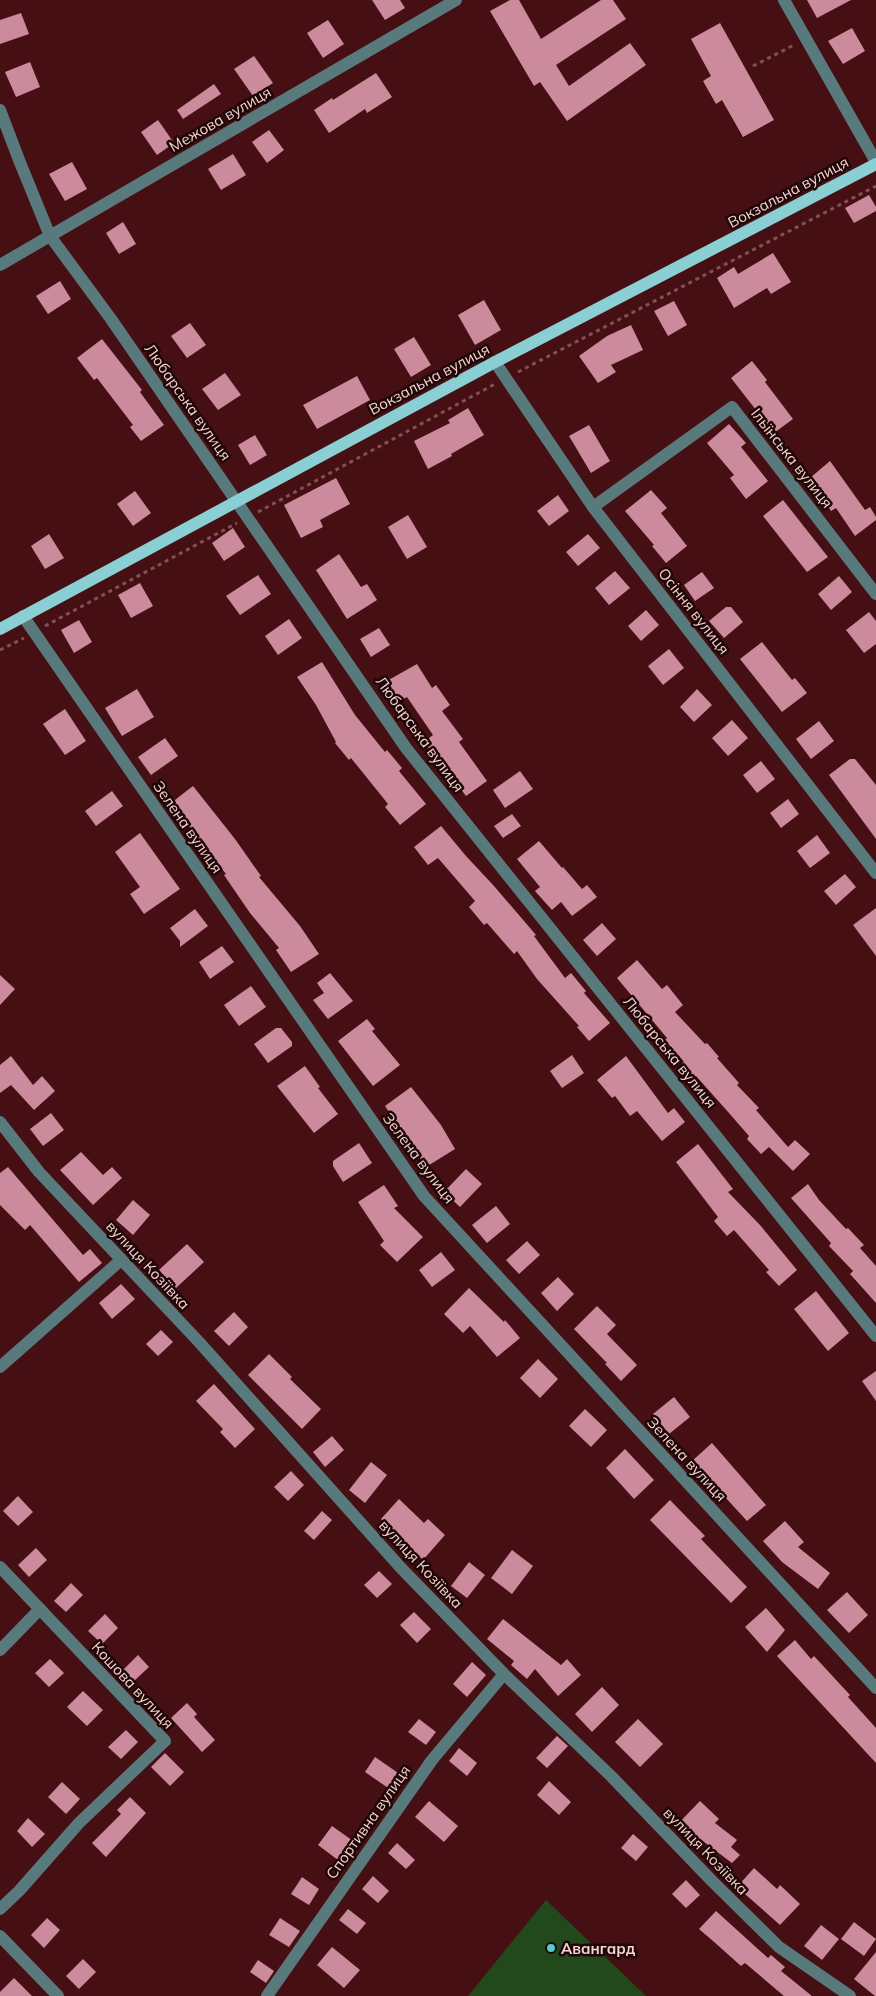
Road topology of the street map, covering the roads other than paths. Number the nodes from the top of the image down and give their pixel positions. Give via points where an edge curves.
1 (456, 0) edge
2 (784, 0) edge
3 (0, 110) edge
4 (876, 163) edge
5 (50, 236) junction
6 (0, 265) edge
7 (495, 362) junction
8 (236, 500) junction
9 (593, 507) junction
10 (876, 594) edge
11 (23, 616) junction
12 (0, 629) edge
13 (876, 874) edge
14 (0, 1122) edge
15 (121, 1260) junction
16 (876, 1336) edge
17 (0, 1367) edge
18 (0, 1567) edge
19 (40, 1609) junction
20 (0, 1650) edge
21 (504, 1674) junction
22 (876, 1688) edge
23 (0, 1909) edge
24 (0, 1936) edge
25 (58, 1996) edge
26 (267, 1996) edge
27 (850, 1996) edge

1 - 5 street, Межова вулиця
2 - 4 street
3 - 5 street, Любарська вулиця
4 - 7 main road, Вокзальна вулиця
5 - 6 street, Межова вулиця
5 - 8 street, Любарська вулиця
7 - 8 main road, Вокзальна вулиця
7 - 9 street, Осіння вулиця
8 - 11 main road, Вокзальна вулиця
8 - 16 street, Любарська вулиця via 406,748
9 - 10 street, Ільїнська вулиця via 732,407
9 - 13 street, Осіння вулиця
11 - 12 main road, Вокзальна вулиця
11 - 22 street, Зелена вулиця via 424,1196
14 - 15 street, вулиця Козіївка via 39,1172
15 - 17 street
15 - 21 street, вулиця Козіївка via 199,1342 401,1568
18 - 19 street, Кошова вулиця
19 - 20 street
19 - 23 street, Кошова вулиця via 165,1741 79,1823
21 - 26 street, Спортивна вулиця via 432,1760
21 - 27 street, вулиця Козіївка via 611,1776 779,1947
24 - 25 street

